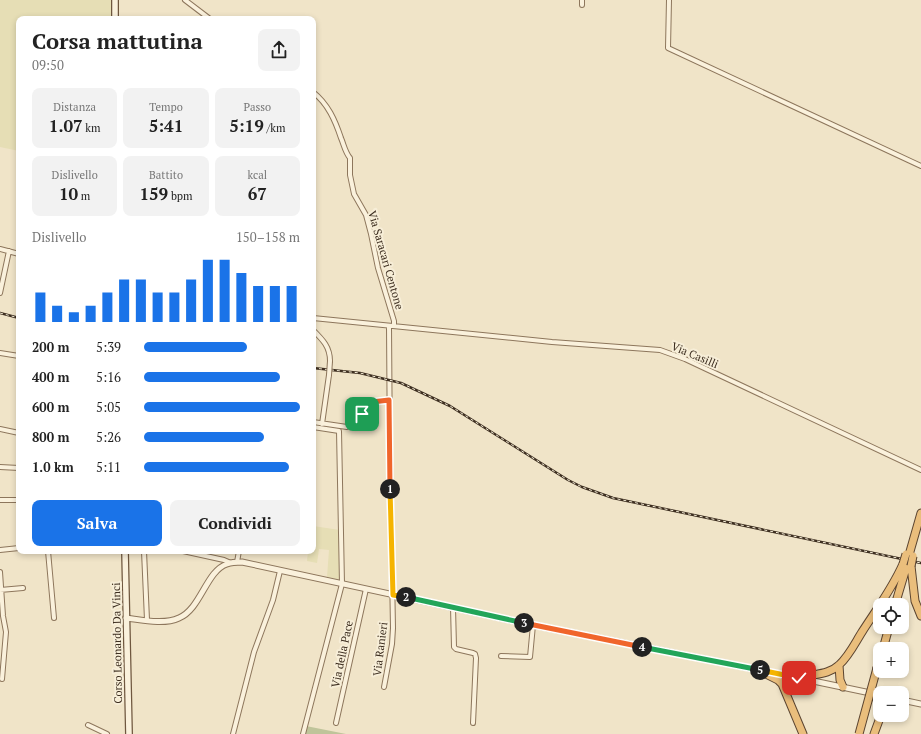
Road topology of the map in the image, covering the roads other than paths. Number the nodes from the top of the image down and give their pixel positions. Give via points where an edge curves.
1 (115, 0) edge
2 (184, 0) edge
3 (669, 0) edge
4 (115, 16) edge
5 (206, 16) edge
6 (316, 95) edge
7 (921, 166) edge
8 (0, 249) edge
9 (9, 251) junction
10 (16, 253) edge
11 (0, 293) edge
12 (316, 318) edge
13 (389, 326) junction
14 (394, 326) junction
15 (316, 333) edge
16 (0, 353) edge
17 (16, 356) edge
18 (389, 400) junction
19 (316, 423) edge
20 (322, 424) junction
21 (316, 427) edge
22 (0, 429) edge
23 (16, 432) edge
24 (0, 466) edge
25 (16, 468) edge
26 (921, 470) edge
27 (0, 500) edge
28 (16, 500) edge
29 (921, 513) edge
30 (920, 521) edge
31 (16, 548) edge
32 (0, 550) edge
33 (48, 554) edge
34 (125, 554) edge
35 (144, 554) edge
36 (197, 554) edge
37 (238, 554) edge
38 (234, 563) junction
39 (907, 565) junction
40 (280, 571) junction
41 (0, 572) edge
42 (342, 584) junction
43 (23, 588) dead end
44 (366, 589) junction
45 (1, 590) edge
46 (393, 595) junction
47 (897, 598) edge
48 (453, 607) junction
49 (921, 616) edge
50 (54, 618) dead end
51 (126, 618) junction
52 (147, 620) junction
53 (533, 625) junction
54 (501, 656) dead end
55 (839, 665) junction
56 (758, 670) junction
57 (799, 678) junction
58 (874, 678) edge
59 (2, 679) dead end
60 (384, 687) dead end
61 (843, 687) junction
62 (873, 693) edge
63 (787, 694) junction
64 (909, 701) edge
65 (921, 704) edge
66 (878, 722) edge
67 (336, 723) dead end
68 (473, 723) dead end
69 (88, 725) dead end
70 (107, 734) edge
71 (129, 734) edge
72 (233, 734) edge
73 (303, 734) edge
74 (803, 734) edge
75 (859, 734) edge
76 (874, 734) edge

1 - 4 main road
2 - 5 street
3 - 7 street via 668,48
6 - 14 street, Via Saracari Centone via 331,114 346,154 350,158 354,194 366,215
8 - 9 street
9 - 10 street
9 - 11 street
12 - 13 street, Via Casilli
13 - 14 street, Via Casilli
13 - 18 street, Via Ranieri
14 - 26 street, Via Casilli via 559,343 660,350 685,359
15 - 20 street, bridge via 329,349 330,361
16 - 17 street
18 - 20 street via 372,402 353,424
18 - 46 street, Via Ranieri
19 - 20 street
21 - 42 street via 339,431
22 - 23 street
24 - 25 street
27 - 28 street
29 - 30 highway
30 - 39 highway, bridge via 912,535
31 - 32 street
33 - 50 street
34 - 51 main road, Corso Leonardo Da Vinci
35 - 52 street
36 - 38 street
37 - 38 street
38 - 40 street
38 - 52 street via 217,570 184,615 171,620
39 - 47 highway
39 - 49 highway
39 - 55 highway
40 - 42 street
40 - 72 street via 273,600 254,652
41 - 45 street
42 - 44 street
42 - 73 street
43 - 45 street
44 - 46 street
44 - 67 street, Via della Pace
45 - 59 street via 6,632
46 - 48 street
46 - 60 street, Via Ranieri via 393,637
48 - 53 street
48 - 68 street via 454,647 473,653 476,658
51 - 52 street
51 - 71 main road, Corso Leonardo Da Vinci
53 - 54 street via 530,657
53 - 56 street
55 - 57 highway via 819,674
55 - 61 highway
56 - 57 street
56 - 63 highway via 778,680
57 - 61 street
57 - 63 highway via 790,685
58 - 75 highway, bridge
61 - 62 street
63 - 74 highway
64 - 65 street
66 - 76 highway
69 - 70 street

